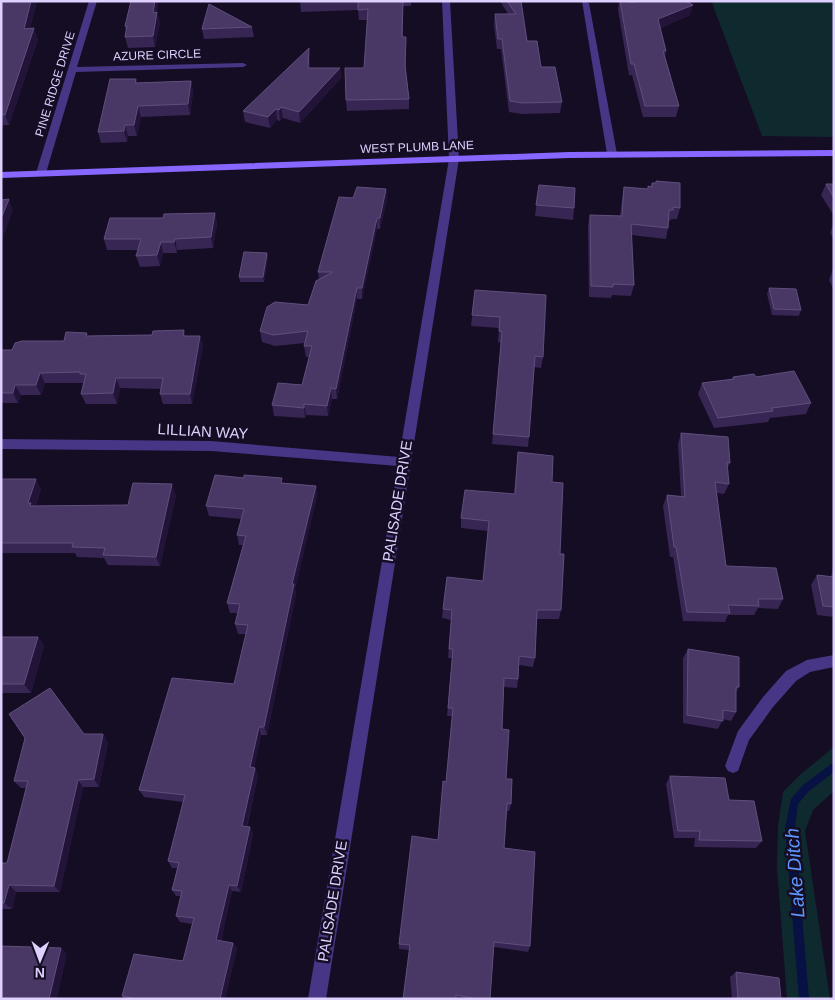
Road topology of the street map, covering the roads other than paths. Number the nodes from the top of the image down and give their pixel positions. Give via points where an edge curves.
1 (93, 1) edge
2 (446, 1) edge
3 (586, 3) dead end
4 (243, 65) dead end
5 (72, 70) junction
6 (834, 153) edge
7 (612, 154) junction
8 (454, 158) junction
9 (41, 174) junction
10 (1, 175) edge
11 (1, 444) edge
12 (403, 462) junction
13 (834, 661) edge
14 (733, 766) dead end
15 (317, 999) edge

1 - 5 street, PINE RIDGE DRIVE
2 - 8 street, PALISADE DRIVE
3 - 7 street
4 - 5 street, AZURE CIRCLE
5 - 9 street, PINE RIDGE DRIVE
6 - 7 main road, WEST PLUMB LANE
7 - 8 main road, WEST PLUMB LANE
8 - 9 main road, WEST PLUMB LANE
8 - 12 street, PALISADE DRIVE
9 - 10 main road, WEST PLUMB LANE
11 - 12 street, LILLIAN WAY via 211,446
12 - 15 street, PALISADE DRIVE
13 - 14 street via 807,666 791,676 743,736

